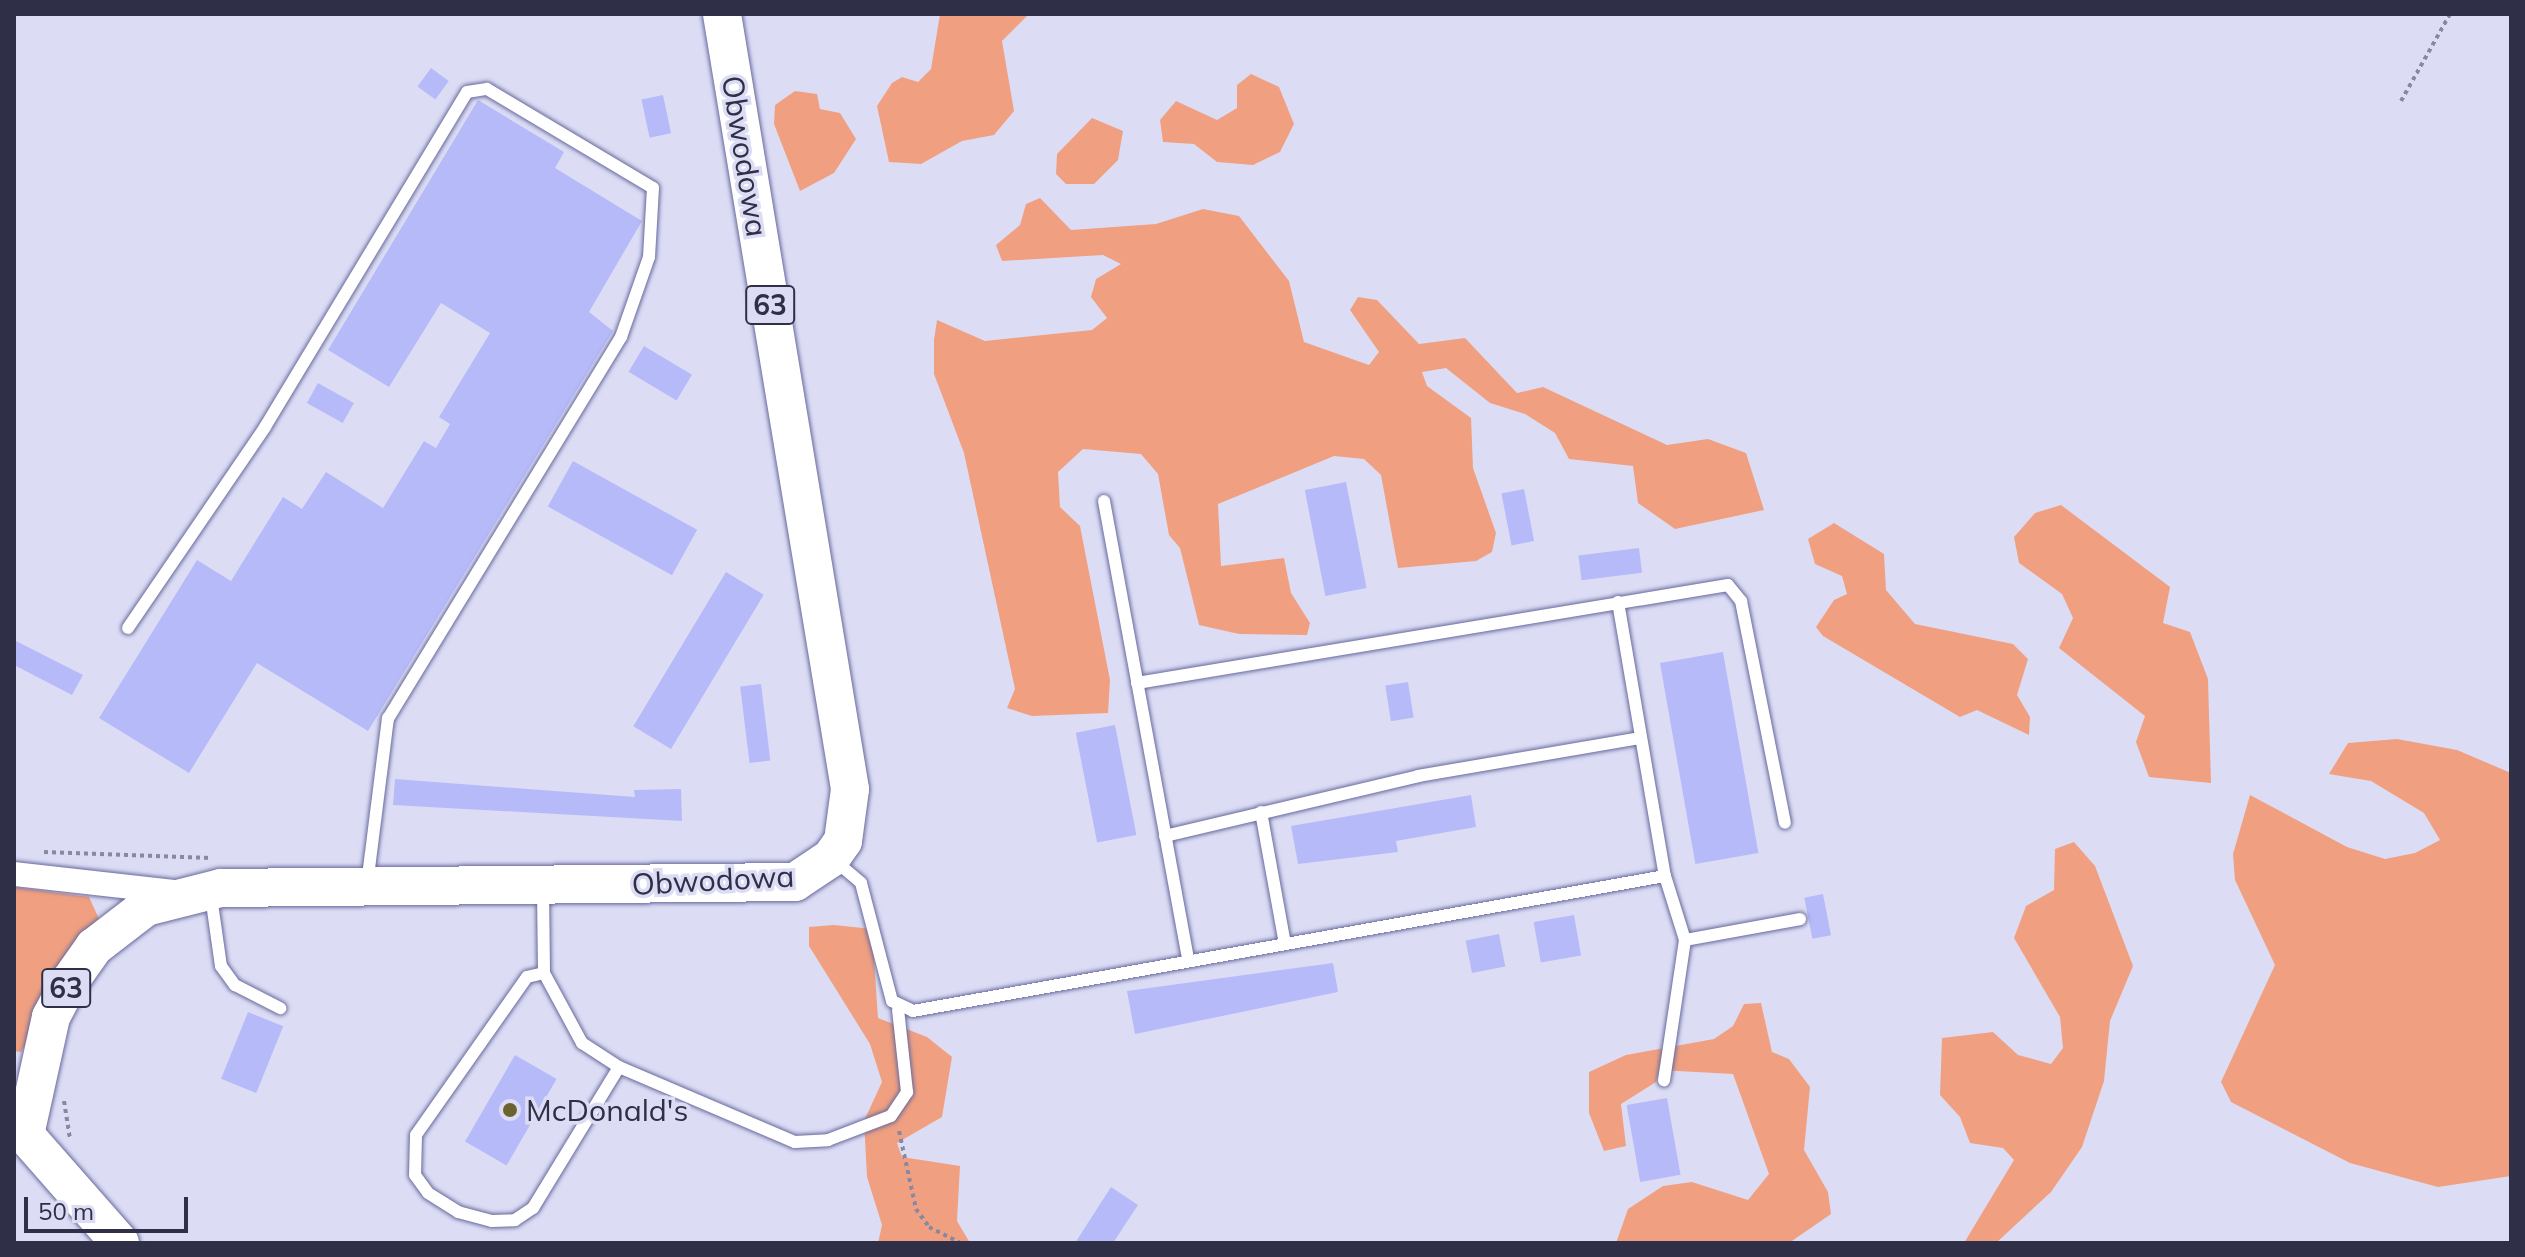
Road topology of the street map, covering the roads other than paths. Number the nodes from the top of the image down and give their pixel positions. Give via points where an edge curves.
1 (722, 14) edge
2 (1104, 501) dead end
3 (1618, 602) junction
4 (128, 628) dead end
5 (1137, 683) junction
6 (1641, 738) junction
7 (1261, 812) junction
8 (1785, 823) dead end
9 (1165, 836) junction
10 (831, 858) junction
11 (14, 874) edge
12 (1665, 876) junction
13 (205, 880) junction
14 (543, 885) junction
15 (366, 887) junction
16 (1800, 919) dead end
17 (1685, 940) junction
18 (1285, 944) junction
19 (1188, 960) junction
20 (544, 973) junction
21 (280, 1008) dead end
22 (898, 1009) junction
23 (619, 1067) junction
24 (1664, 1080) dead end
25 (120, 1243) edge

1 - 10 main road, Obwodowa / 63 via 850,789 850,822
2 - 5 lane
3 - 5 lane
3 - 6 lane
3 - 8 lane via 1715,585 1737,591
4 - 15 lane via 265,427 467,92 487,89 653,188 649,257 621,337 388,718
5 - 9 lane
6 - 7 lane
6 - 12 lane
7 - 9 lane
7 - 18 lane
9 - 19 lane
10 - 14 main road, Obwodowa / 63 via 795,882
10 - 22 lane via 861,883
11 - 13 street
12 - 17 lane
12 - 18 lane
13 - 15 main road, Obwodowa / 63
13 - 21 lane via 221,966 235,985
13 - 25 main road, Obwodowa / 63 via 122,922 70,981 51,1017 25,1135
14 - 15 main road, Obwodowa / 63
14 - 20 lane
16 - 17 lane
17 - 24 lane
18 - 19 lane
19 - 22 lane
20 - 23 lane via 582,1043
20 - 23 lane via 527,977 416,1135 415,1175 428,1193 492,1221 515,1220 533,1208
22 - 23 lane via 907,1092 891,1116 828,1140 795,1142

